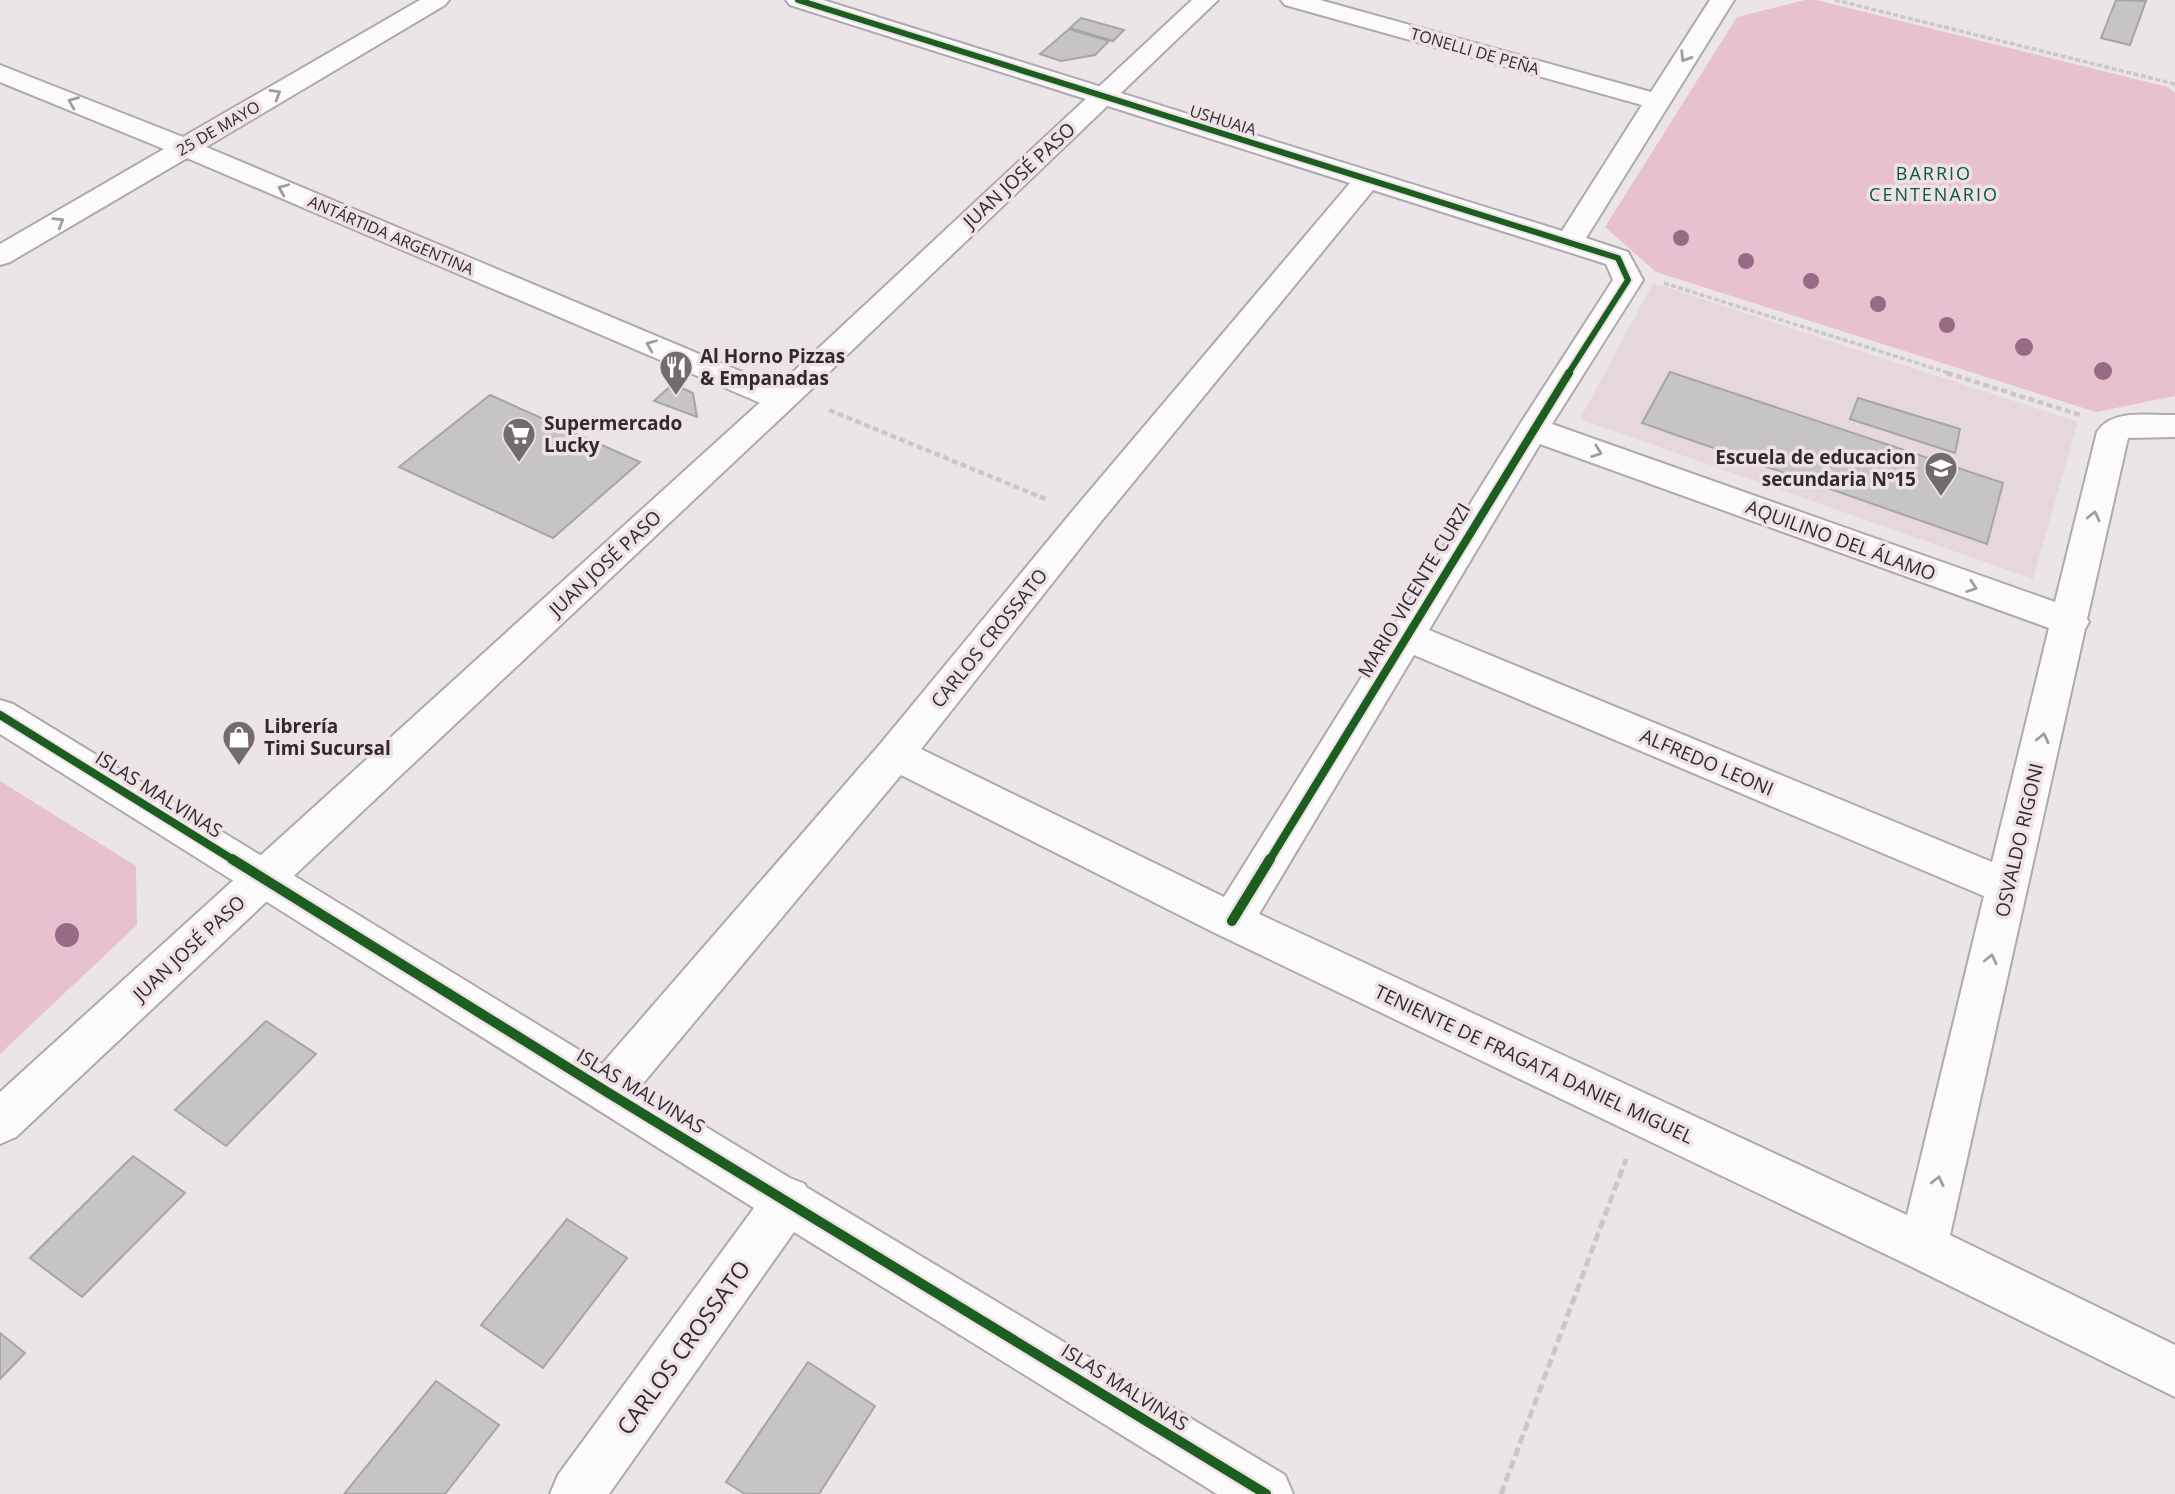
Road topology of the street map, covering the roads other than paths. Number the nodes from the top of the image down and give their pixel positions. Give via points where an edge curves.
1 (437, 0) edge
2 (798, 0) edge
3 (1206, 0) edge
4 (1293, 0) edge
5 (1722, 0) edge
6 (0, 73) edge
7 (1102, 96) junction
8 (1657, 102) junction
9 (184, 147) junction
10 (1367, 180) junction
11 (1569, 242) junction
12 (0, 256) edge
13 (1626, 275) joint
14 (785, 396) junction
15 (2175, 426) edge
16 (1533, 429) junction
17 (2071, 622) junction
18 (1406, 636) junction
19 (0, 715) edge
20 (895, 754) junction
21 (263, 879) junction
22 (2008, 887) junction
23 (1232, 921) junction
24 (607, 1092) junction
25 (0, 1122) edge
26 (788, 1200) junction
27 (1923, 1247) junction
28 (2175, 1372) edge
29 (577, 1494) edge
30 (1266, 1494) edge

9 -> 1 street, 25 DE MAYO
2 - 7 street, USHUAIA
3 - 7 street, JUAN JOSÉ PASO
4 - 8 street, TONELLI DE PEÑA
5 -> 8 street
9 -> 6 street, ANTÁRTIDA ARGENTINA
7 - 10 street, USHUAIA
7 - 14 street, JUAN JOSÉ PASO
8 - 11 street
12 -> 9 street, 25 DE MAYO
14 -> 9 street, ANTÁRTIDA ARGENTINA
10 - 11 street, USHUAIA
10 - 20 street, CARLOS CROSSATO
11 - 13 street, USHUAIA via 1618,258
13 - 16 street, MARIO VICENTE CURZI
14 - 21 street, JUAN JOSÉ PASO
17 -> 15 street, OSVALDO RIGONI via 2115,430
16 -> 17 street, AQUILINO DEL ÁLAMO
16 - 18 street, MARIO VICENTE CURZI
22 -> 17 street, OSVALDO RIGONI
18 - 22 street, ALFREDO LEONI
18 - 23 street, MARIO VICENTE CURZI
19 - 21 street, ISLAS MALVINAS
20 - 23 street, TENIENTE DE FRAGATA DANIEL MIGUEL
20 - 24 street, CARLOS CROSSATO
21 - 24 street, ISLAS MALVINAS
21 - 25 street, JUAN JOSÉ PASO
27 -> 22 street, OSVALDO RIGONI
23 - 27 street, TENIENTE DE FRAGATA DANIEL MIGUEL
24 - 26 street, ISLAS MALVINAS
26 - 29 street, CARLOS CROSSATO
26 - 30 street, ISLAS MALVINAS
27 - 28 street, TENIENTE DE FRAGATA DANIEL MIGUEL

